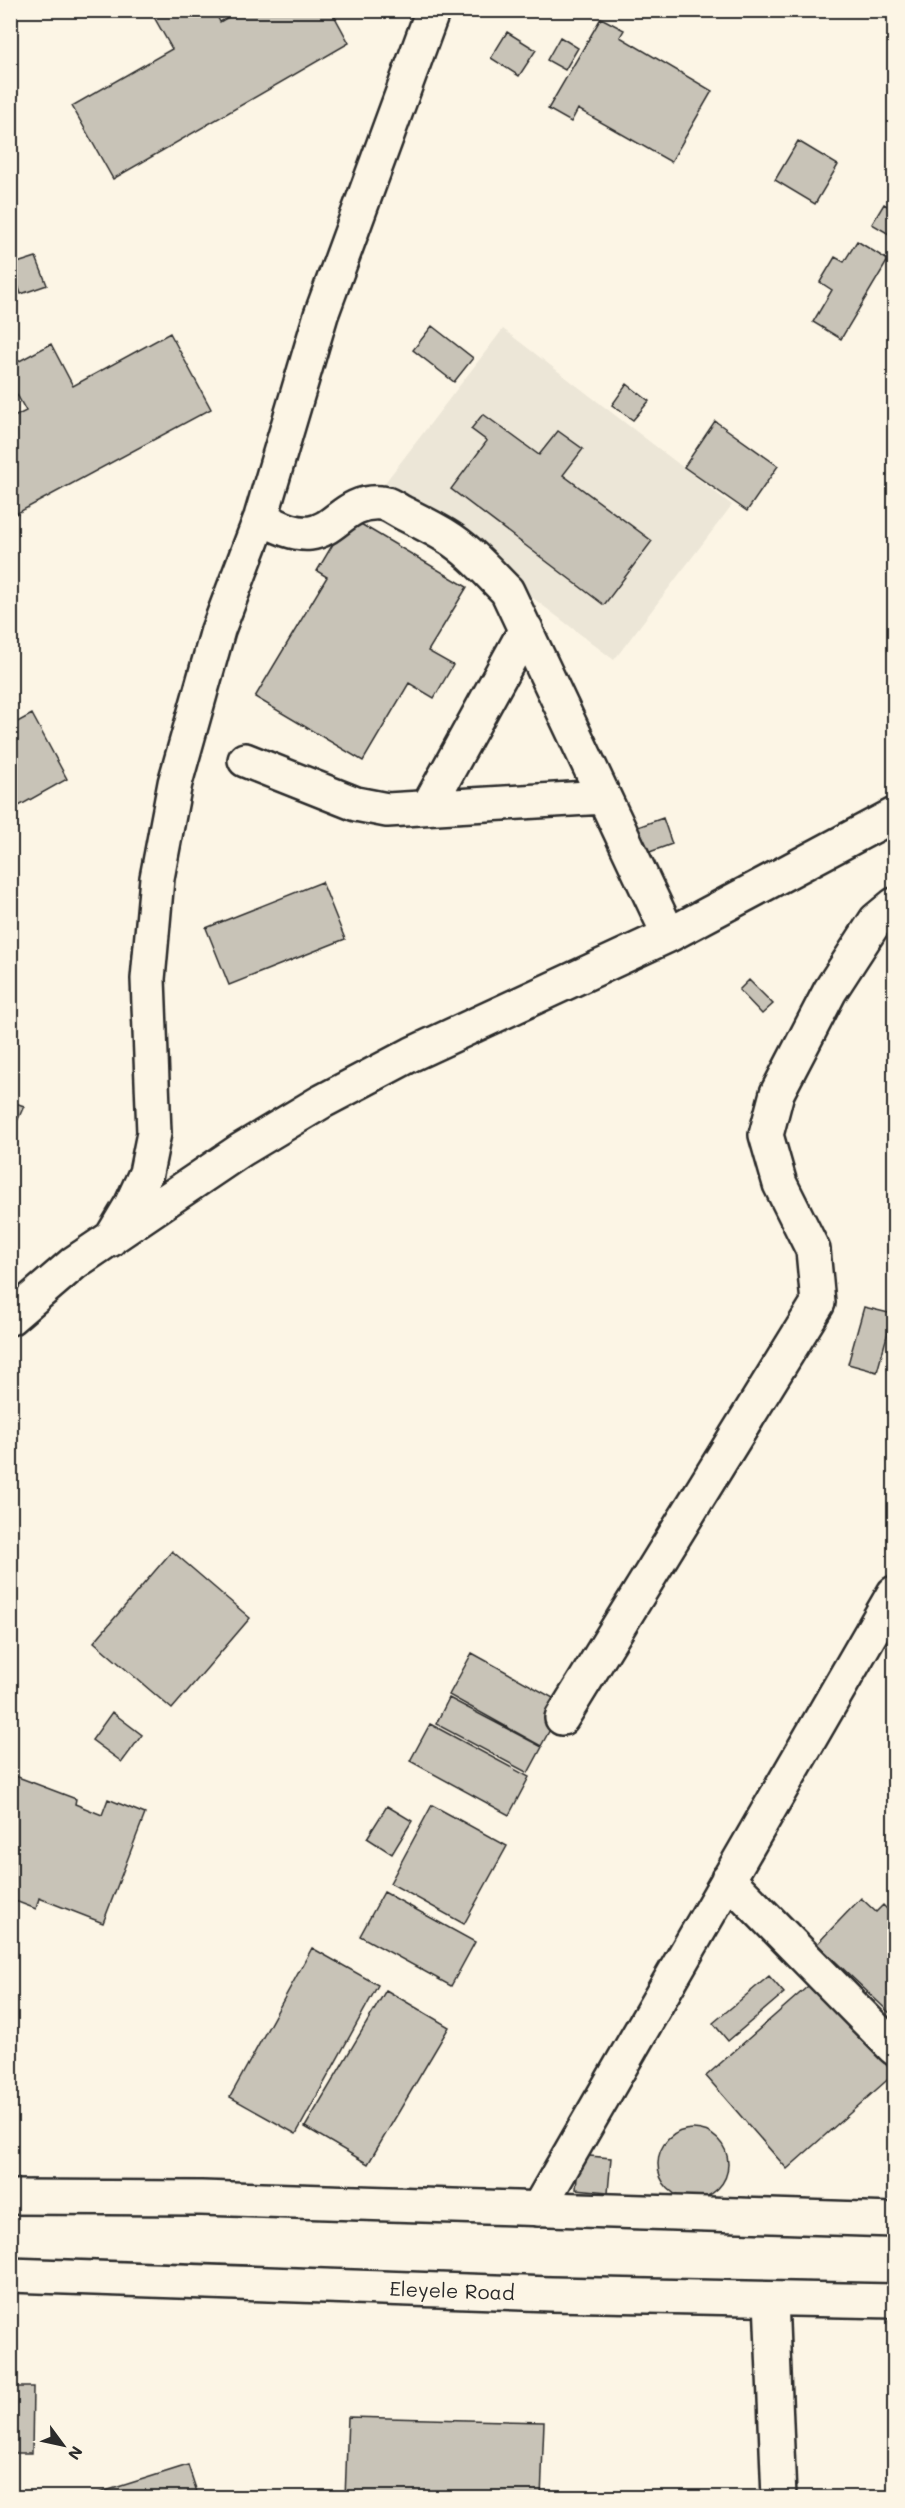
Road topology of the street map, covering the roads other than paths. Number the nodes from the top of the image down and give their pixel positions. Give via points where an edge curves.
1 (433, 10) edge
2 (261, 517) junction
3 (526, 629) junction
4 (245, 760) dead end
5 (604, 797) junction
6 (429, 807) junction
7 (894, 815) edge
8 (894, 905) edge
9 (669, 935) junction
10 (110, 1240) junction
11 (10, 1318) edge
12 (894, 1593) edge
13 (562, 1718) dead end
14 (728, 1878) junction
15 (894, 2048) edge
16 (10, 2197) edge
17 (538, 2209) junction
18 (894, 2220) edge
19 (10, 2275) edge
20 (771, 2299) junction
21 (894, 2301) edge
22 (779, 2498) edge

1 - 2 street via 321,315
2 - 3 street via 283,531 304,534 324,530 360,504 383,502 447,536 481,564 507,591
2 - 10 street via 218,630 175,783 157,878 148,979 154,1133 146,1173
3 - 5 street
3 - 6 street
4 - 6 street via 356,804 387,810
5 - 6 street
5 - 9 street
7 - 9 street
8 - 13 street via 876,920 830,991 777,1094 766,1135 780,1184 813,1250 818,1304
9 - 10 street via 412,1054 321,1102 241,1150
10 - 11 street via 74,1263
12 - 14 street
14 - 15 street
14 - 17 street
16 - 17 street via 201,2198
17 - 18 street
19 - 20 street, Eleyele Road
20 - 21 street, Eleyele Road
20 - 22 street

